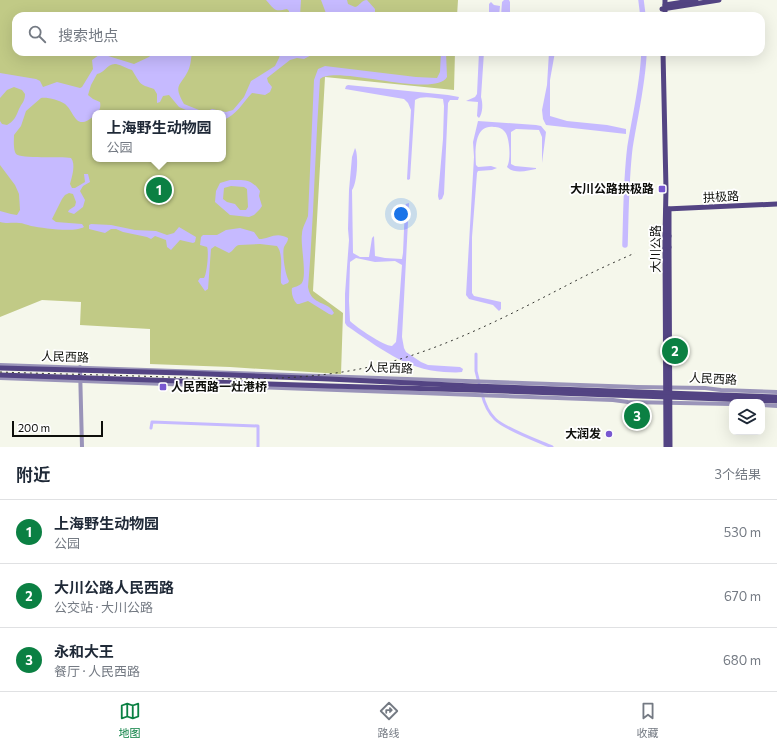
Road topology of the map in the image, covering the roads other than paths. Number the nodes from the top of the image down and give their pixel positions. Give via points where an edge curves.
1 (696, 0) edge
2 (719, 0) edge
3 (663, 5) edge
4 (662, 56) edge
5 (666, 56) edge
6 (777, 204) edge
7 (777, 207) edge
8 (668, 211) junction
9 (0, 365) edge
10 (0, 368) edge
11 (80, 368) junction
12 (0, 375) edge
13 (0, 378) edge
14 (80, 380) junction
15 (473, 388) junction
16 (485, 388) junction
17 (716, 390) junction
18 (777, 392) edge
19 (603, 393) junction
20 (614, 393) junction
21 (668, 395) junction
22 (749, 396) junction
23 (777, 397) edge
24 (777, 401) edge
25 (729, 404) edge
26 (765, 405) edge
27 (777, 406) edge
28 (82, 447) edge
29 (666, 447) edge
30 (670, 447) edge

1 - 3 main road
2 - 3 main road
4 - 8 main road, 大川公路
5 - 8 main road, 大川公路
6 - 8 main road, 拱极路
7 - 8 main road, 拱极路
8 - 21 main road, 大川公路, bridge
9 - 11 street, 人民西路
10 - 11 main road, 人民西路
11 - 14 street
11 - 15 main road, 人民西路
12 - 14 main road, 人民西路
13 - 14 street, 人民西路
14 - 15 main road, 人民西路
14 - 28 street
15 - 16 main road, 人民西路
15 - 16 street, 人民西路
16 - 19 main road, 人民西路
16 - 19 street, 人民西路
17 - 18 street, 人民西路
17 - 21 street, 人民西路
17 - 22 street
19 - 20 main road, 人民西路
19 - 20 street, 人民西路
20 - 21 main road, 人民西路
20 - 21 street, 人民西路
21 - 22 main road, 人民西路
21 - 24 main road, 人民西路
21 - 25 street, 人民西路
21 - 29 main road, 大川公路
21 - 30 main road, 大川公路
22 - 23 main road, 人民西路
26 - 27 street

